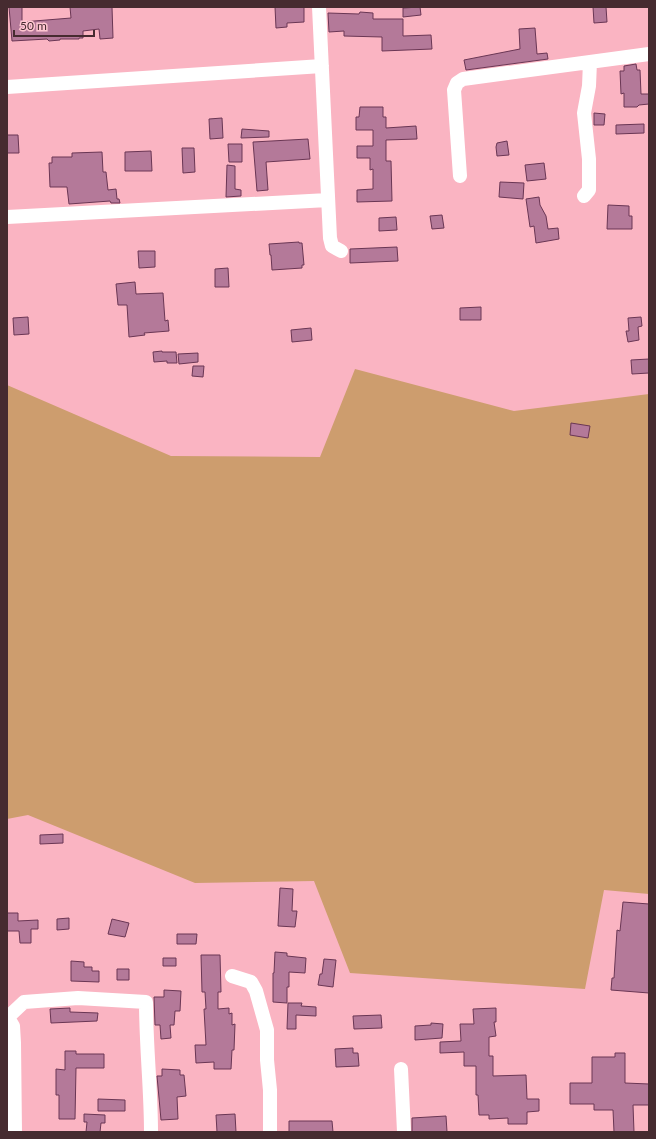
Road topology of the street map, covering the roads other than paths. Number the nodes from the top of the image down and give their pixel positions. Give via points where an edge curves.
1 (320, 7) edge
2 (649, 54) edge
3 (590, 62) junction
4 (322, 66) junction
5 (7, 87) edge
6 (460, 176) dead end
7 (584, 196) dead end
8 (328, 200) junction
9 (7, 217) edge
10 (341, 251) dead end
11 (232, 976) dead end
12 (8, 1016) edge
13 (401, 1069) dead end
14 (15, 1132) edge
15 (151, 1132) edge
16 (270, 1132) edge
17 (404, 1132) edge

1 - 4 street
2 - 3 street
3 - 6 street via 463,78 457,83 454,90
3 - 7 street via 584,113 589,159 589,190
4 - 5 street
4 - 8 street
8 - 9 street
8 - 10 street via 332,246
11 - 16 street via 251,982 256,991 266,1030
12 - 14 street via 13,1026
12 - 15 street via 24,1002 78,998 146,1002
13 - 17 street

